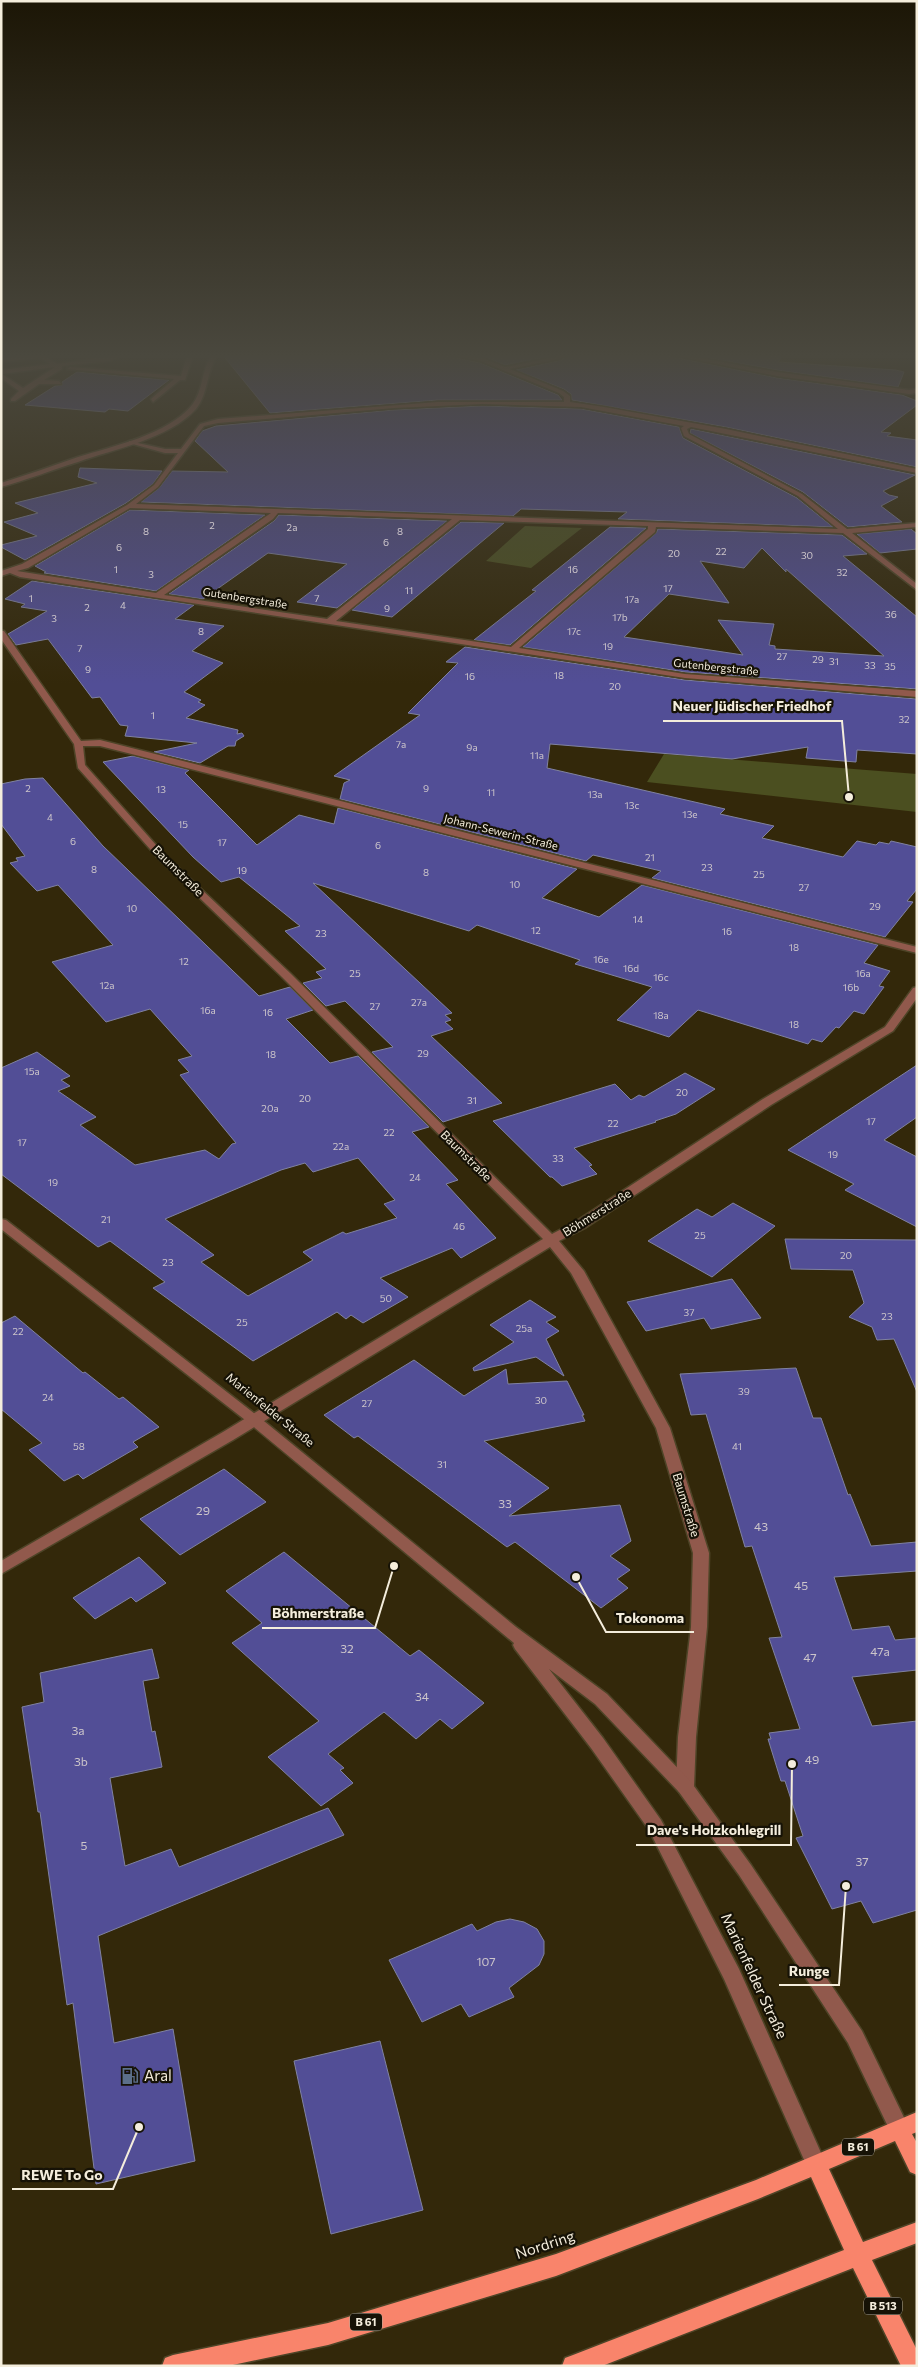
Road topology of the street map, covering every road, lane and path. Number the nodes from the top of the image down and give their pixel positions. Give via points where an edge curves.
1 (53, 463) edge
2 (67, 463) edge
3 (173, 463) edge
4 (740, 463) edge
5 (880, 463) edge
6 (917, 471) edge
7 (1, 477) edge
8 (1, 485) edge
9 (129, 506) junction
10 (276, 511) junction
11 (459, 517) junction
12 (652, 524) junction
13 (917, 525) edge
14 (845, 531) junction
15 (11, 571) junction
16 (1, 574) edge
17 (917, 588) edge
18 (157, 596) junction
19 (329, 622) junction
20 (1, 633) edge
21 (514, 649) junction
22 (917, 694) edge
23 (78, 744) junction
24 (917, 950) edge
25 (917, 990) edge
26 (1, 1223) edge
27 (551, 1240) junction
28 (254, 1420) junction
29 (1, 1568) edge
30 (510, 1631) junction
31 (685, 1787) junction
32 (908, 2126) edge
33 (816, 2164) junction
34 (917, 2165) edge
35 (917, 2232) edge
36 (858, 2256) junction
37 (173, 2366) edge
38 (574, 2366) edge
39 (913, 2366) edge

1 - 7 street
2 - 8 street
3 - 9 street via 156,486
4 - 14 street via 800,495
5 - 6 street
9 - 10 street
9 - 15 street
10 - 11 street
10 - 18 street, Gutenbergstraße via 271,518
11 - 12 street
11 - 19 street
12 - 14 street
12 - 21 street via 652,530
13 - 14 street
14 - 17 street
15 - 16 street
15 - 18 street, Gutenbergstraße
18 - 19 street, Gutenbergstraße
19 - 21 street, Gutenbergstraße
20 - 23 street, Baumstraße
21 - 22 street, Gutenbergstraße via 717,679
23 - 24 street, Johann-Sewerin-Straße via 100,743
23 - 27 street, Baumstraße via 81,766 161,856
25 - 27 street, Böhmerstraße via 889,1029 766,1102 580,1225
26 - 28 street, Marienfelder Straße
27 - 28 street, Böhmerstraße
27 - 31 street, Baumstraße via 577,1271 663,1428 701,1553 699,1627
28 - 29 street, Böhmerstraße
28 - 30 street, Marienfelder Straße
30 - 31 street, Marienfelder Straße via 601,1698
30 - 33 street, Marienfelder Straße via 597,1743 655,1825 732,1975
31 - 32 street, Marienfelder Straße via 745,1870 855,2037
32 - 33 main road, Nordring / B 61
32 - 34 main road, Marienfelder Straße
33 - 36 main road, Marienfelder Straße
33 - 37 main road, Nordring / B 61 via 547,2268 328,2334
35 - 36 main road
36 - 38 main road
36 - 39 main road, Marienfelder Straße / B 513

